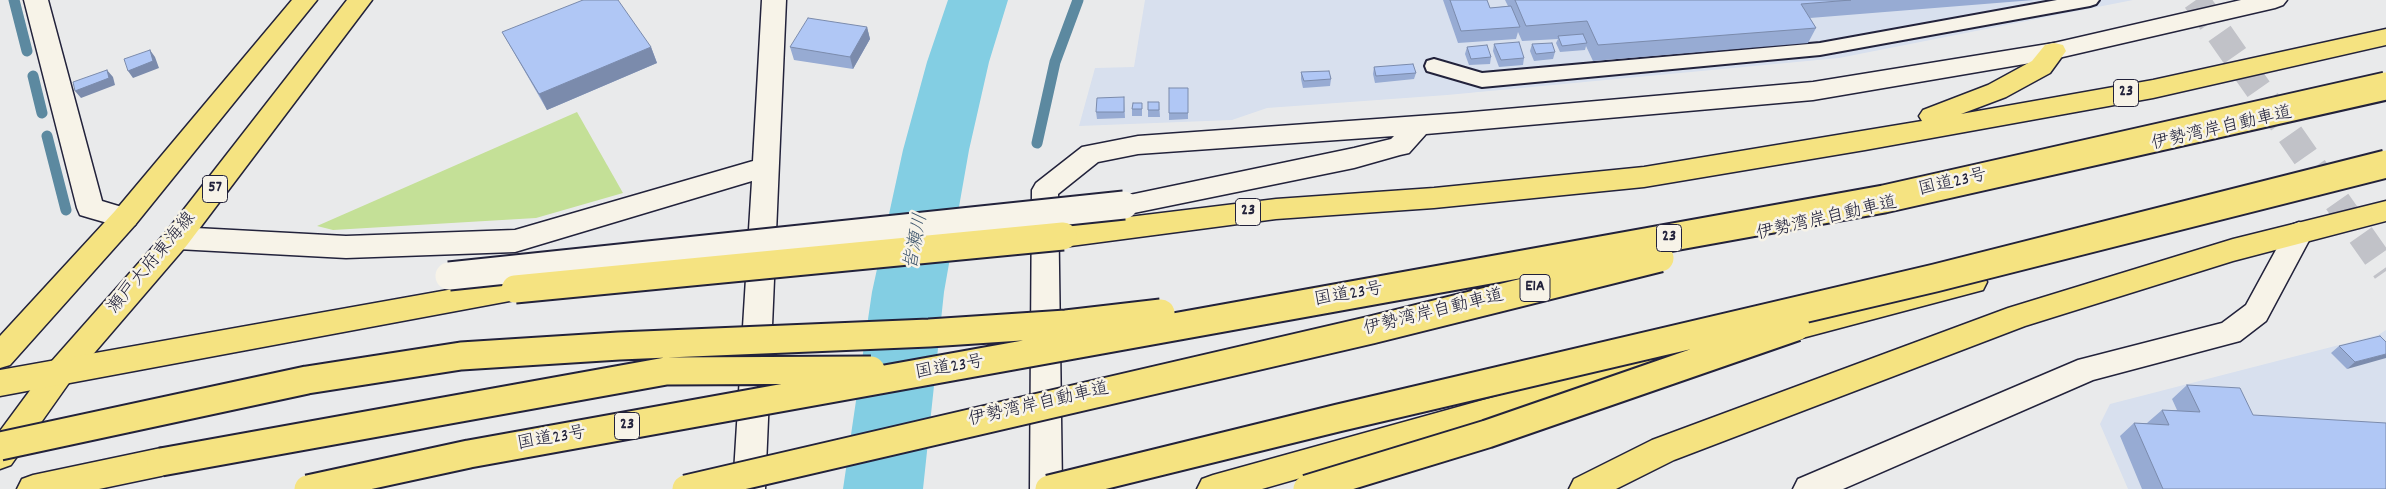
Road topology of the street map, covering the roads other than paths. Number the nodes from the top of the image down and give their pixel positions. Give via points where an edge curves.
1 (36, 0) edge
2 (305, 0) edge
3 (360, 0) edge
4 (774, 0) edge
5 (2090, 0) edge
6 (2275, 0) edge
7 (2386, 37) edge
8 (2054, 51) junction
9 (1434, 66) dead end
10 (2386, 86) edge
11 (2386, 92) edge
12 (1419, 125) junction
13 (1865, 141) junction
14 (2386, 164) edge
15 (765, 167) junction
16 (2386, 176) edge
17 (2386, 210) edge
18 (126, 218) junction
19 (2299, 233) junction
20 (178, 238) junction
21 (346, 247) junction
22 (1596, 272) junction
23 (1935, 278) junction
24 (0, 356) edge
25 (947, 369) junction
26 (62, 371) junction
27 (0, 383) edge
28 (0, 446) edge
29 (0, 455) edge
30 (33, 489) edge
31 (308, 489) edge
32 (686, 489) edge
33 (749, 489) edge
34 (1048, 489) edge
35 (1213, 489) edge
36 (1307, 489) edge
37 (1585, 489) edge
38 (1810, 489) edge

1 - 18 street via 90,208
2 - 18 main road
3 - 20 main road, 瀬戸大府東海線 / 57
4 - 15 street
5 - 9 lane via 1820,49 1482,80
6 - 8 street
7 - 13 main road, 23 via 2153,88
8 - 12 street via 1813,91
8 - 13 main road via 2041,67 1997,91
10 - 25 main road, 国道23号 / 23, bridge via 1884,199
11 - 22 main road, 伊勢湾岸自動車道 / E1A, bridge
12 - 21 street, bridge via 1400,146 1124,204 449,276 439,261 353,260
12 - 34 street via 1138,145 1091,154 1045,190
13 - 26 main road, 23, bridge via 1644,177 1434,198 1276,209 1063,236 515,289
14 - 23 main road, bridge
15 - 21 street via 515,241
15 - 33 street
16 - 35 main road via 1634,369
17 - 19 main road
18 - 24 main road
19 - 37 main road via 2018,316 1663,450
19 - 38 street via 2256,312 2230,333 2088,369
20 - 21 street
20 - 26 main road, 瀬戸大府東海線 / 57
22 - 28 main road, bridge via 1441,266 1219,306 1066,324 461,356 307,380
22 - 32 main road, 伊勢湾岸自動車道 / E1A, bridge via 1371,330
23 - 34 main road, bridge
23 - 36 main road, bridge via 1487,434
25 - 30 main road, bridge via 666,371 161,462
25 - 31 main road, 国道23号 / 23, bridge via 469,454
26 - 27 main road, 23
26 - 29 main road, 瀬戸大府東海線 / 57

